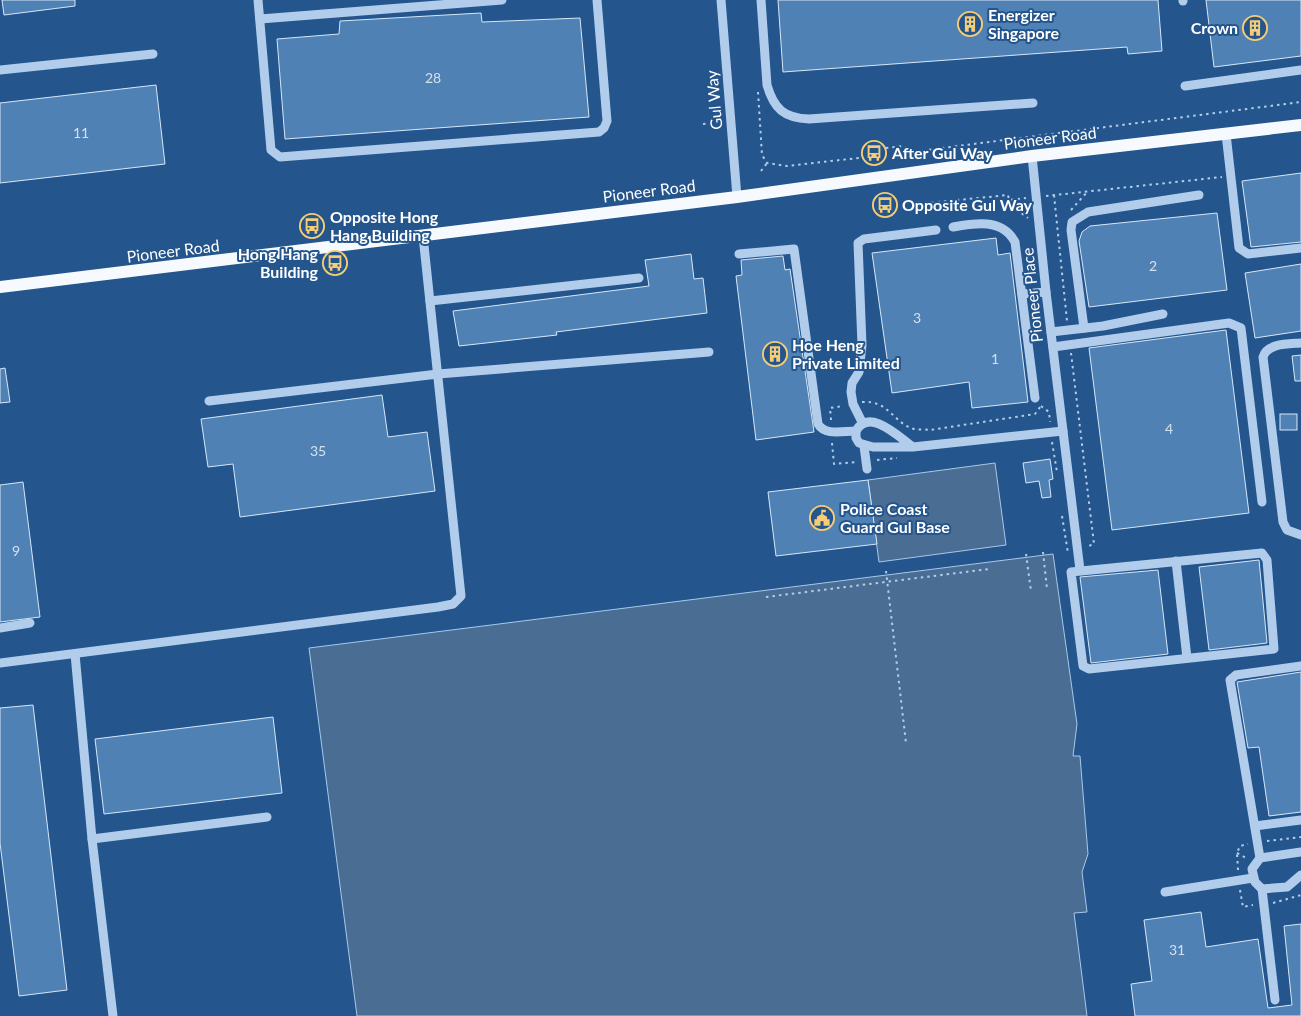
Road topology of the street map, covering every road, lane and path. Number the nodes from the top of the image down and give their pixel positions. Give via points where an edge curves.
1 (258, 0) edge
2 (502, 0) edge
3 (597, 0) edge
4 (721, 0) edge
5 (761, 0) edge
6 (260, 19) junction
7 (153, 54) dead end
8 (0, 70) edge
9 (1301, 70) edge
10 (1185, 86) dead end
11 (757, 87) dead end
12 (1301, 102) edge
13 (1033, 103) dead end
14 (721, 122) dead end
15 (703, 124) dead end
16 (1301, 125) edge
17 (1226, 134) junction
18 (1032, 156) junction
19 (767, 163) junction
20 (761, 171) dead end
21 (1230, 177) junction
22 (1090, 190) junction
23 (1054, 195) junction
24 (1199, 195) dead end
25 (1038, 196) junction
26 (737, 197) junction
27 (1009, 200) junction
28 (905, 202) dead end
29 (1070, 211) dead end
30 (1064, 217) dead end
31 (1033, 222) dead end
32 (1057, 224) junction
33 (953, 227) dead end
34 (936, 230) dead end
35 (423, 236) junction
36 (1301, 248) edge
37 (738, 254) dead end
38 (639, 278) dead end
39 (0, 287) edge
40 (1046, 292) junction
41 (1022, 294) junction
42 (430, 301) junction
43 (1163, 314) dead end
44 (1084, 328) junction
45 (1068, 329) junction
46 (1051, 332) junction
47 (1301, 343) edge
48 (1070, 345) junction
49 (1053, 347) junction
50 (709, 352) dead end
51 (438, 374) junction
52 (1036, 398) dead end
53 (209, 401) dead end
54 (862, 422) junction
55 (856, 431) junction
56 (1063, 431) junction
57 (864, 446) junction
58 (913, 447) junction
59 (867, 469) dead end
60 (1262, 502) dead end
61 (1301, 535) edge
62 (1043, 552) dead end
63 (1026, 554) dead end
64 (1079, 555) junction
65 (1176, 561) junction
66 (989, 569) dead end
67 (1080, 570) junction
68 (886, 571) dead end
69 (888, 582) junction
70 (1048, 589) dead end
71 (1031, 591) dead end
72 (766, 597) dead end
73 (30, 623) dead end
74 (0, 628) edge
75 (74, 654) junction
76 (1187, 658) junction
77 (0, 663) edge
78 (1301, 666) edge
79 (906, 743) dead end
80 (267, 817) dead end
81 (1301, 820) edge
82 (1255, 826) junction
83 (1301, 837) edge
84 (92, 839) junction
85 (1258, 842) junction
86 (1301, 852) edge
87 (1237, 853) dead end
88 (1258, 860) junction
89 (1301, 876) edge
90 (1254, 878) junction
91 (1262, 889) junction
92 (1165, 892) dead end
93 (1275, 1000) dead end
94 (113, 1016) edge

1 - 6 street
2 - 6 street
3 - 6 street via 607,121 598,132 280,157 271,150
4 - 26 street, Gul Way
5 - 13 street via 767,85 780,110 789,116 809,119
7 - 8 street
9 - 10 street
11 - 19 path via 762,155
12 - 19 path via 911,152 904,146 877,149 867,157 787,166
14 - 15 path
16 - 17 main road, Pioneer Road
17 - 18 main road, Pioneer Road
17 - 21 street
18 - 25 street, Pioneer Place
18 - 26 main road, Pioneer Road
19 - 20 path
21 - 22 path
21 - 36 street via 1237,244 1244,253
22 - 23 path
22 - 29 path
23 - 25 path
23 - 32 path
24 - 44 street via 1088,212 1072,222
25 - 27 path
25 - 40 street, Pioneer Place
26 - 35 main road, Pioneer Road
27 - 28 path via 1008,195 928,203
27 - 31 path
30 - 32 path
32 - 45 path
33 - 41 street via 994,224 1011,235 1015,242
34 - 54 street via 864,239 858,243 862,345 859,372 851,392
35 - 39 main road, Pioneer Road
35 - 42 street
37 - 55 street via 794,248 818,424 828,432
38 - 42 street
40 - 41 street
40 - 46 street, Pioneer Place
41 - 52 street
42 - 51 street
43 - 44 street
44 - 45 street
45 - 46 street
46 - 49 street, Pioneer Place
47 - 61 street via 1278,346 1268,350 1263,357 1282,522 1287,530
48 - 49 street
48 - 60 street via 1229,323 1241,328
48 - 64 path via 1094,544
49 - 56 street, Pioneer Place
50 - 51 street
51 - 53 street
51 - 75 street via 461,583 461,596 453,604
54 - 55 street
54 - 58 street via 880,424
55 - 57 street via 856,438
56 - 58 street
56 - 64 street, Pioneer Place
57 - 58 street
57 - 59 street
62 - 70 path
63 - 71 path
64 - 67 street, Pioneer Place
65 - 67 street
65 - 76 street
65 - 76 street via 1258,553 1267,560 1274,649
66 - 69 path
67 - 76 street via 1072,572 1070,577 1083,666 1090,668
68 - 69 path
69 - 72 path
69 - 79 path
73 - 74 street
75 - 77 street
75 - 84 street
78 - 82 street via 1236,675 1230,680
80 - 84 street
81 - 82 street
82 - 85 street
83 - 85 path
84 - 94 street
85 - 88 street
86 - 88 street
87 - 88 path
88 - 90 street via 1252,869
89 - 91 street via 1287,887
90 - 91 street
90 - 92 street
91 - 93 street

